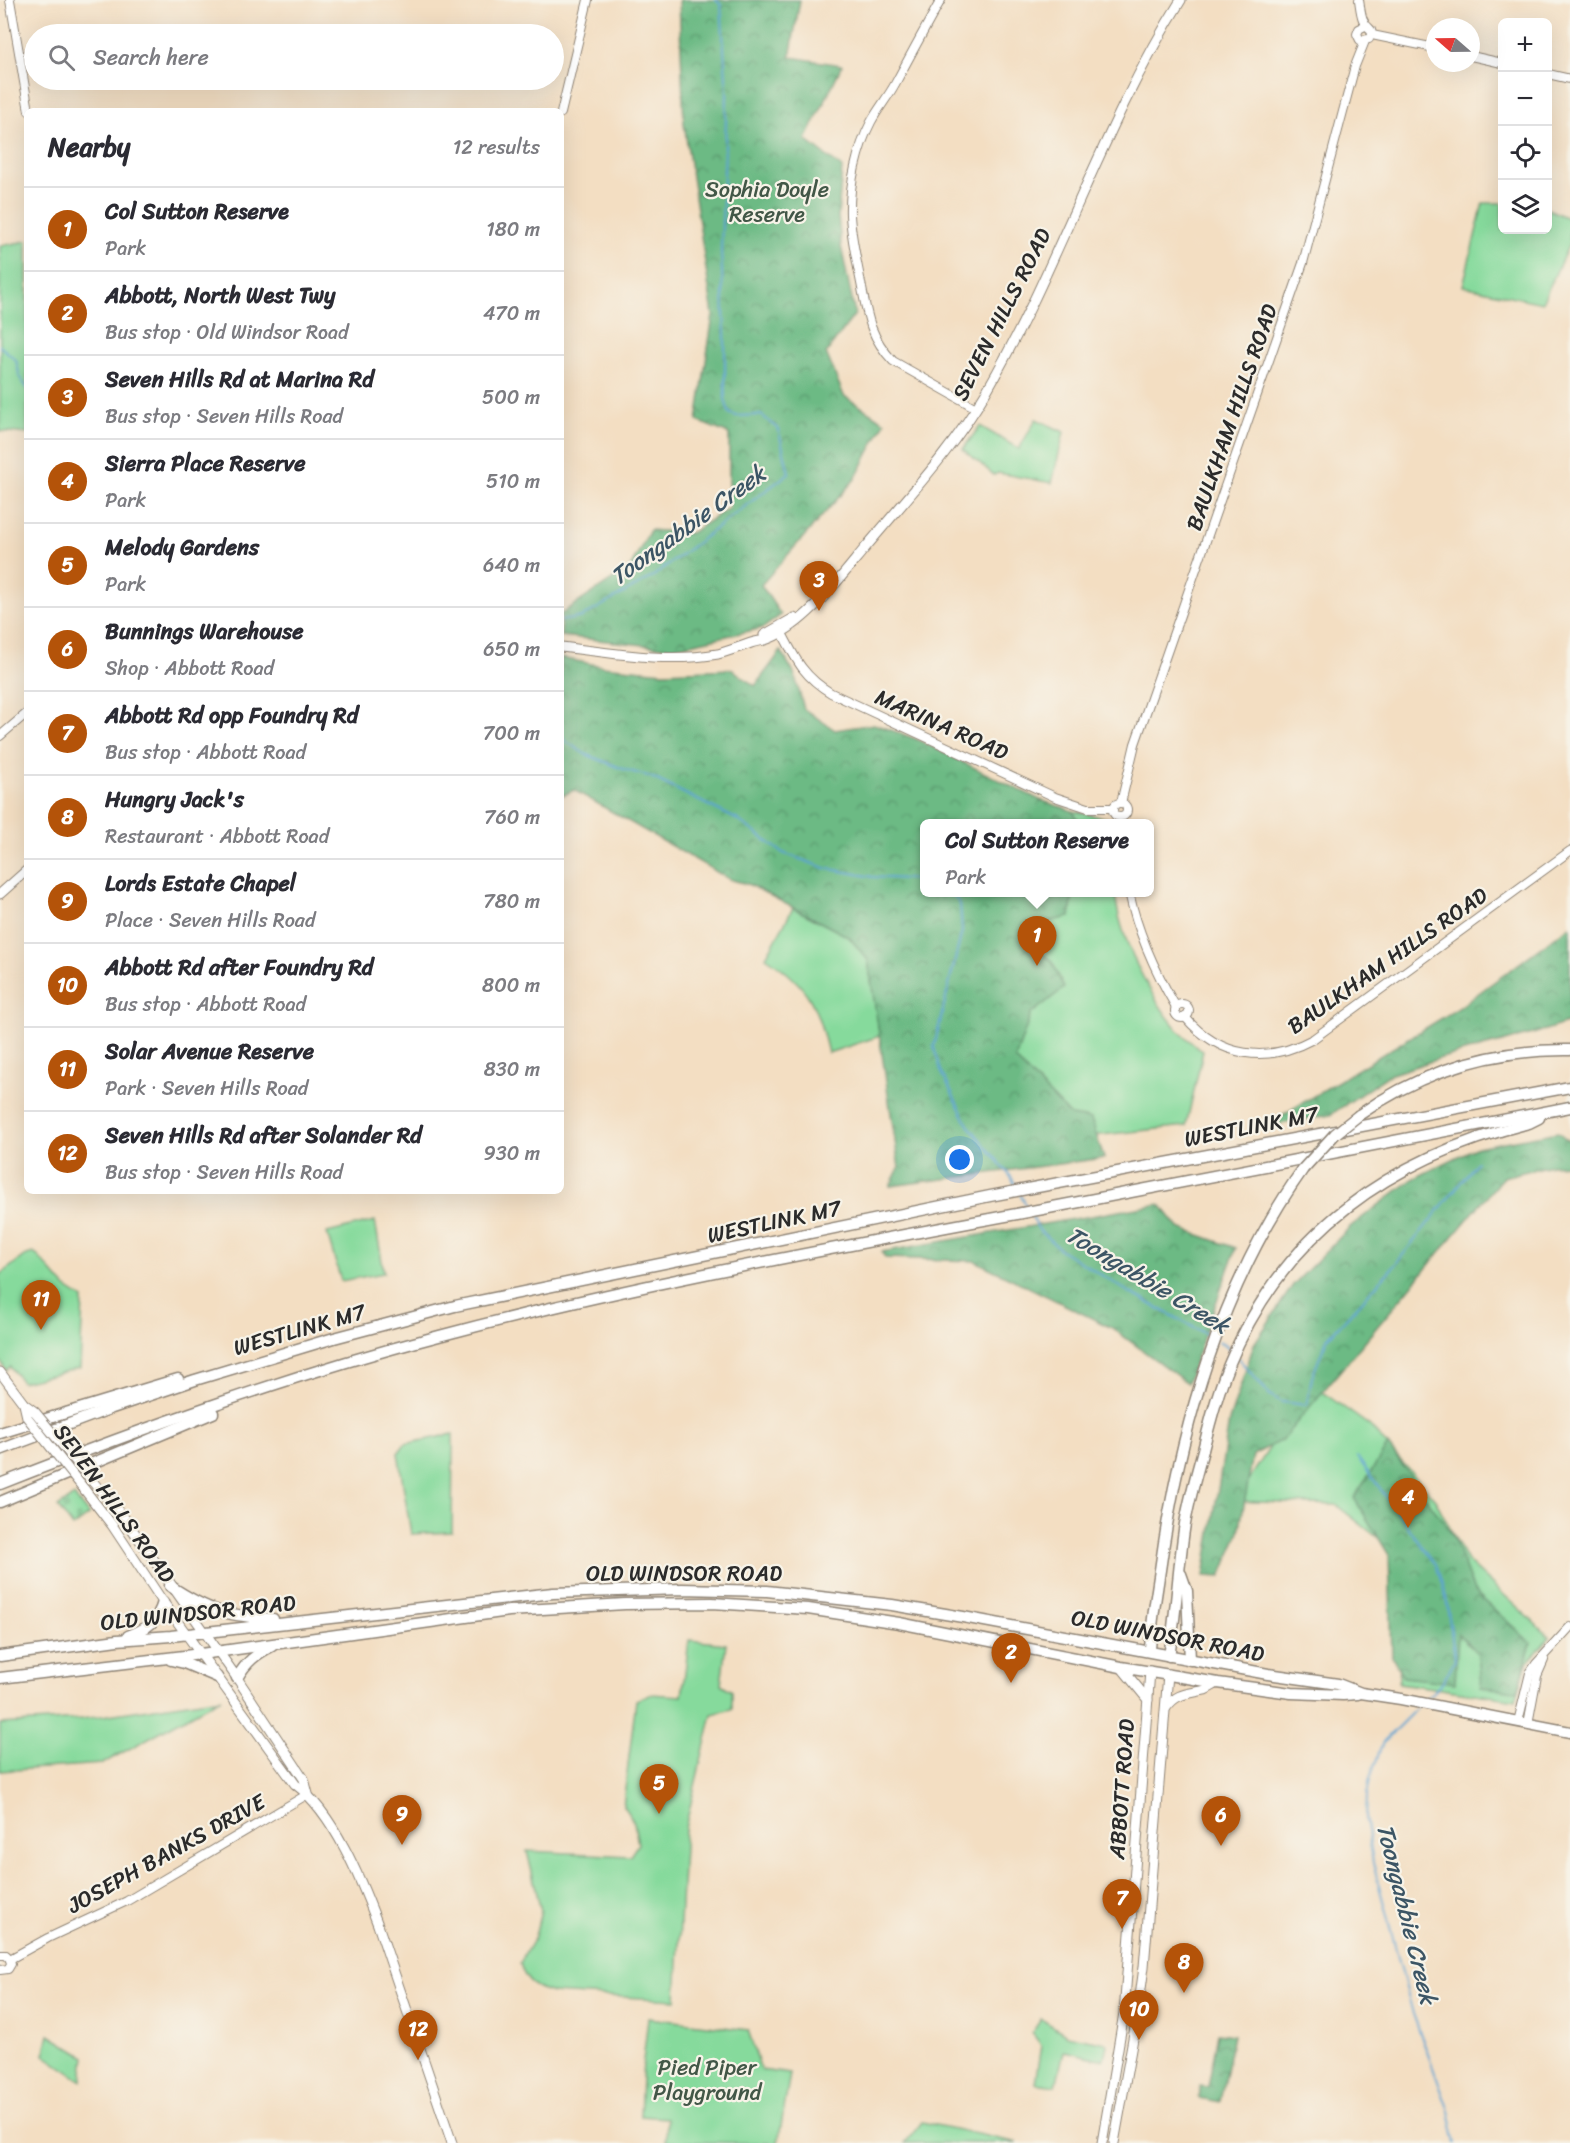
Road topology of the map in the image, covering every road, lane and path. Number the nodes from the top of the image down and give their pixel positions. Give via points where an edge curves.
1 (10, 0) edge
2 (588, 0) edge
3 (941, 0) edge
4 (1181, 0) edge
5 (1359, 0) edge
6 (1365, 26) junction
7 (1372, 35) junction
8 (1365, 41) junction
9 (1426, 46) edge
10 (1480, 58) edge
11 (1498, 62) edge
12 (1552, 75) edge
13 (1570, 79) edge
14 (24, 82) edge
15 (25, 90) edge
16 (28, 108) edge
17 (562, 108) edge
18 (976, 408) junction
19 (807, 612) junction
20 (782, 633) junction
21 (753, 643) junction
22 (566, 648) edge
23 (24, 716) edge
24 (0, 736) edge
25 (1121, 803) junction
26 (1113, 808) junction
27 (1120, 819) edge
28 (1122, 819) edge
29 (1570, 851) edge
30 (24, 873) edge
31 (0, 894) edge
32 (1131, 897) edge
33 (1570, 1050) edge
34 (1570, 1087) edge
35 (1570, 1107) edge
36 (1552, 1111) junction
37 (334, 1338) junction
38 (0, 1372) edge
39 (247, 1395) junction
40 (24, 1404) junction
41 (0, 1433) edge
42 (0, 1450) edge
43 (0, 1484) edge
44 (87, 1493) junction
45 (0, 1502) edge
46 (113, 1507) junction
47 (112, 1525) junction
48 (1179, 1571) junction
49 (170, 1586) junction
50 (163, 1602) junction
51 (892, 1605) junction
52 (300, 1621) junction
53 (891, 1621) junction
54 (1570, 1627) edge
55 (203, 1632) junction
56 (186, 1634) junction
57 (117, 1640) junction
58 (281, 1642) junction
59 (217, 1651) junction
60 (1150, 1651) junction
61 (201, 1654) junction
62 (0, 1656) edge
63 (1169, 1656) junction
64 (153, 1659) junction
65 (1190, 1660) junction
66 (1121, 1667) junction
67 (1150, 1671) junction
68 (1168, 1674) junction
69 (217, 1677) junction
70 (0, 1678) edge
71 (237, 1678) junction
72 (1218, 1683) junction
73 (1361, 1693) junction
74 (1148, 1700) junction
75 (1165, 1710) junction
76 (1523, 1723) junction
77 (1570, 1732) edge
78 (308, 1794) junction
79 (0, 1955) edge
80 (10, 1959) junction
81 (0, 1970) edge
82 (452, 2143) edge
83 (1102, 2143) edge
84 (1114, 2143) edge

1 - 14 main road
2 - 17 street
3 - 18 street via 863,139 850,213 868,320 882,350 893,361
4 - 18 main road, SEVEN HILLS ROAD via 1131,90 1022,322
5 - 6 street
6 - 7 street
6 - 8 street via 1357,34
7 - 8 street
7 - 9 street
8 - 25 street, BAULKHAM HILLS ROAD via 1303,263 1135,744
10 - 11 street
12 - 13 street
15 - 16 main road
18 - 19 main road, SEVEN HILLS ROAD via 901,507
19 - 20 main road, SEVEN HILLS ROAD
19 - 21 main road, SEVEN HILLS ROAD
20 - 21 main road, SEVEN HILLS ROAD
20 - 26 street, MARINA ROAD via 807,676 831,693 1055,797 1088,808
21 - 22 main road, SEVEN HILLS ROAD via 717,654 674,657
23 - 24 street
25 - 26 street
25 - 28 street via 1127,809
26 - 27 street
29 - 32 street, BAULKHAM HILLS ROAD via 1313,1039 1279,1053 1231,1049 1204,1036 1185,1017 1187,1007 1176,1007 1153,965
30 - 31 main road
33 - 60 highway, ABBOTT ROAD, bridge via 1511,1052 1449,1067 1399,1089 1335,1134 1282,1198 1230,1305 1204,1377 1168,1515
34 - 37 highway, WESTLINK M7 via 944,1206 455,1306
35 - 36 highway
36 - 39 highway, WESTLINK M7 via 567,1303 401,1346
36 - 48 highway via 1529,1123 1468,1140 1382,1181 1316,1235 1273,1285 1251,1319 1220,1389 1191,1496
37 - 41 highway via 278,1350
37 - 42 highway, WESTLINK M7 via 195,1380
38 - 40 main road, SEVEN HILLS ROAD
39 - 43 highway, WESTLINK M7 via 107,1442
39 - 45 highway via 236,1404
40 - 44 main road, SEVEN HILLS ROAD, bridge via 27,1417
40 - 46 main road, SEVEN HILLS ROAD, bridge via 35,1412
44 - 46 main road
44 - 47 main road, SEVEN HILLS ROAD
46 - 47 main road
46 - 49 main road, SEVEN HILLS ROAD
47 - 50 main road, SEVEN HILLS ROAD
48 - 63 highway
48 - 65 highway via 1187,1591
49 - 52 highway via 219,1613
49 - 55 main road, SEVEN HILLS ROAD
50 - 56 main road, SEVEN HILLS ROAD
50 - 57 highway via 157,1618 147,1627
51 - 52 highway, OLD WINDSOR ROAD via 767,1591 598,1591
51 - 53 highway
51 - 60 highway, OLD WINDSOR ROAD
52 - 55 highway, OLD WINDSOR ROAD
53 - 58 highway, OLD WINDSOR ROAD via 724,1604 625,1604 509,1611
53 - 66 highway, OLD WINDSOR ROAD
54 - 76 street via 1539,1668
55 - 56 highway, OLD WINDSOR ROAD
55 - 59 main road, SEVEN HILLS ROAD
56 - 57 highway, OLD WINDSOR ROAD
56 - 61 main road, SEVEN HILLS ROAD
57 - 62 highway, OLD WINDSOR ROAD
58 - 59 highway, OLD WINDSOR ROAD
58 - 71 highway via 253,1657
59 - 61 highway, OLD WINDSOR ROAD
59 - 71 main road, SEVEN HILLS ROAD
60 - 63 highway, OLD WINDSOR ROAD
60 - 67 highway, ABBOTT ROAD
61 - 64 highway, OLD WINDSOR ROAD
61 - 69 main road, SEVEN HILLS ROAD
63 - 65 highway, OLD WINDSOR ROAD
63 - 68 highway
64 - 69 highway via 177,1661
64 - 70 highway, OLD WINDSOR ROAD
65 - 73 highway, OLD WINDSOR ROAD via 1338,1684
66 - 67 highway, OLD WINDSOR ROAD
66 - 74 main road
67 - 68 highway, OLD WINDSOR ROAD
67 - 74 main road, ABBOTT ROAD
68 - 72 highway, OLD WINDSOR ROAD
68 - 75 main road, ABBOTT ROAD
69 - 78 main road, SEVEN HILLS ROAD via 295,1784
71 - 78 main road, SEVEN HILLS ROAD via 304,1779
72 - 73 highway, OLD WINDSOR ROAD via 1291,1693
72 - 75 main road via 1179,1695
73 - 76 highway, OLD WINDSOR ROAD
74 - 83 main road, ABBOTT ROAD via 1124,2013
75 - 84 main road, ABBOTT ROAD via 1142,1980
76 - 77 highway, OLD WINDSOR ROAD
78 - 80 street, JOSEPH BANKS DRIVE via 127,1901
78 - 82 main road, SEVEN HILLS ROAD via 332,1829 365,1893
79 - 80 street
80 - 81 street, JOSEPH BANKS DRIVE via 10,1967

